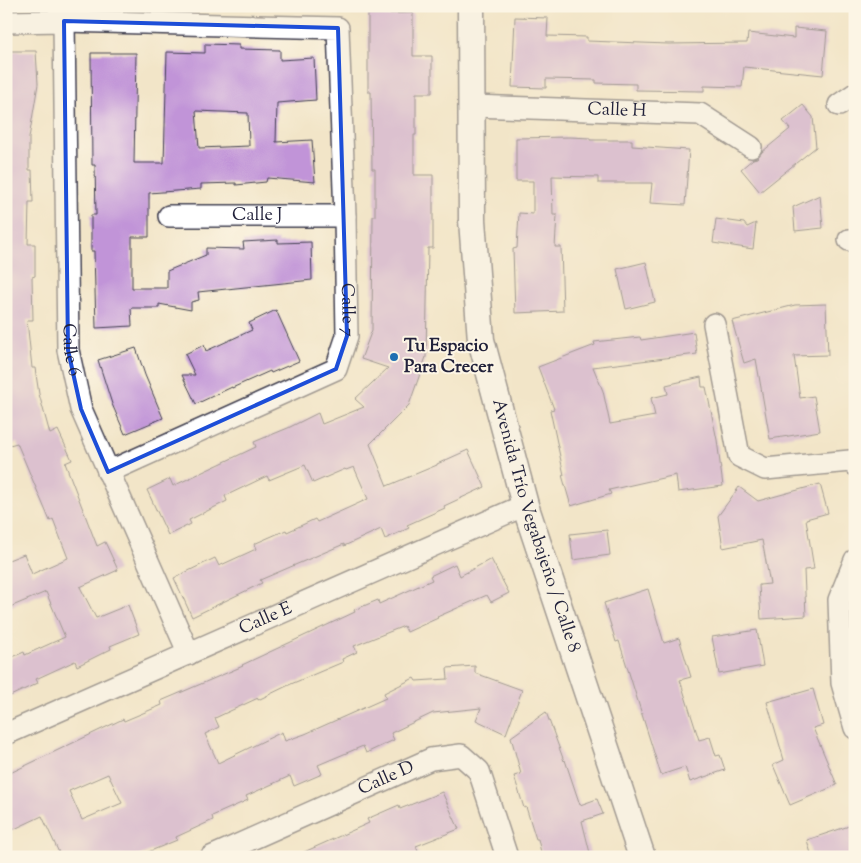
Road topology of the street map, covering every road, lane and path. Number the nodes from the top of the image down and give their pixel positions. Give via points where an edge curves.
1 (471, 6) edge
2 (64, 21) junction
3 (6, 22) edge
4 (473, 106) junction
5 (751, 146) dead end
6 (169, 216) dead end
7 (345, 216) junction
8 (714, 324) dead end
9 (855, 465) edge
10 (108, 472) junction
11 (525, 505) junction
12 (855, 560) edge
13 (189, 654) junction
14 (855, 728) edge
15 (6, 734) edge
16 (211, 857) edge
17 (507, 857) edge
18 (642, 857) edge

1 - 4 street, Avenida Trío Vegabajeño / Calle 8
2 - 3 street
2 - 7 street, Calle 7 via 338,28
2 - 10 street, Calle 6 via 68,350 81,409
4 - 5 street, Calle H via 700,114
4 - 11 street, Avenida Trío Vegabajeño / Calle 8 via 472,220 481,340
6 - 7 street, Calle J
7 - 10 street, Calle 7 via 346,336 336,368
8 - 9 street via 740,456 765,469 850,461
10 - 13 street, Calle 6
11 - 13 street, Calle E
11 - 18 street, Avenida Trío Vegabajeño / Calle 8
12 - 14 street via 839,600 842,684
13 - 15 street, Calle E
16 - 17 street, Calle D via 431,759 461,755 479,771

